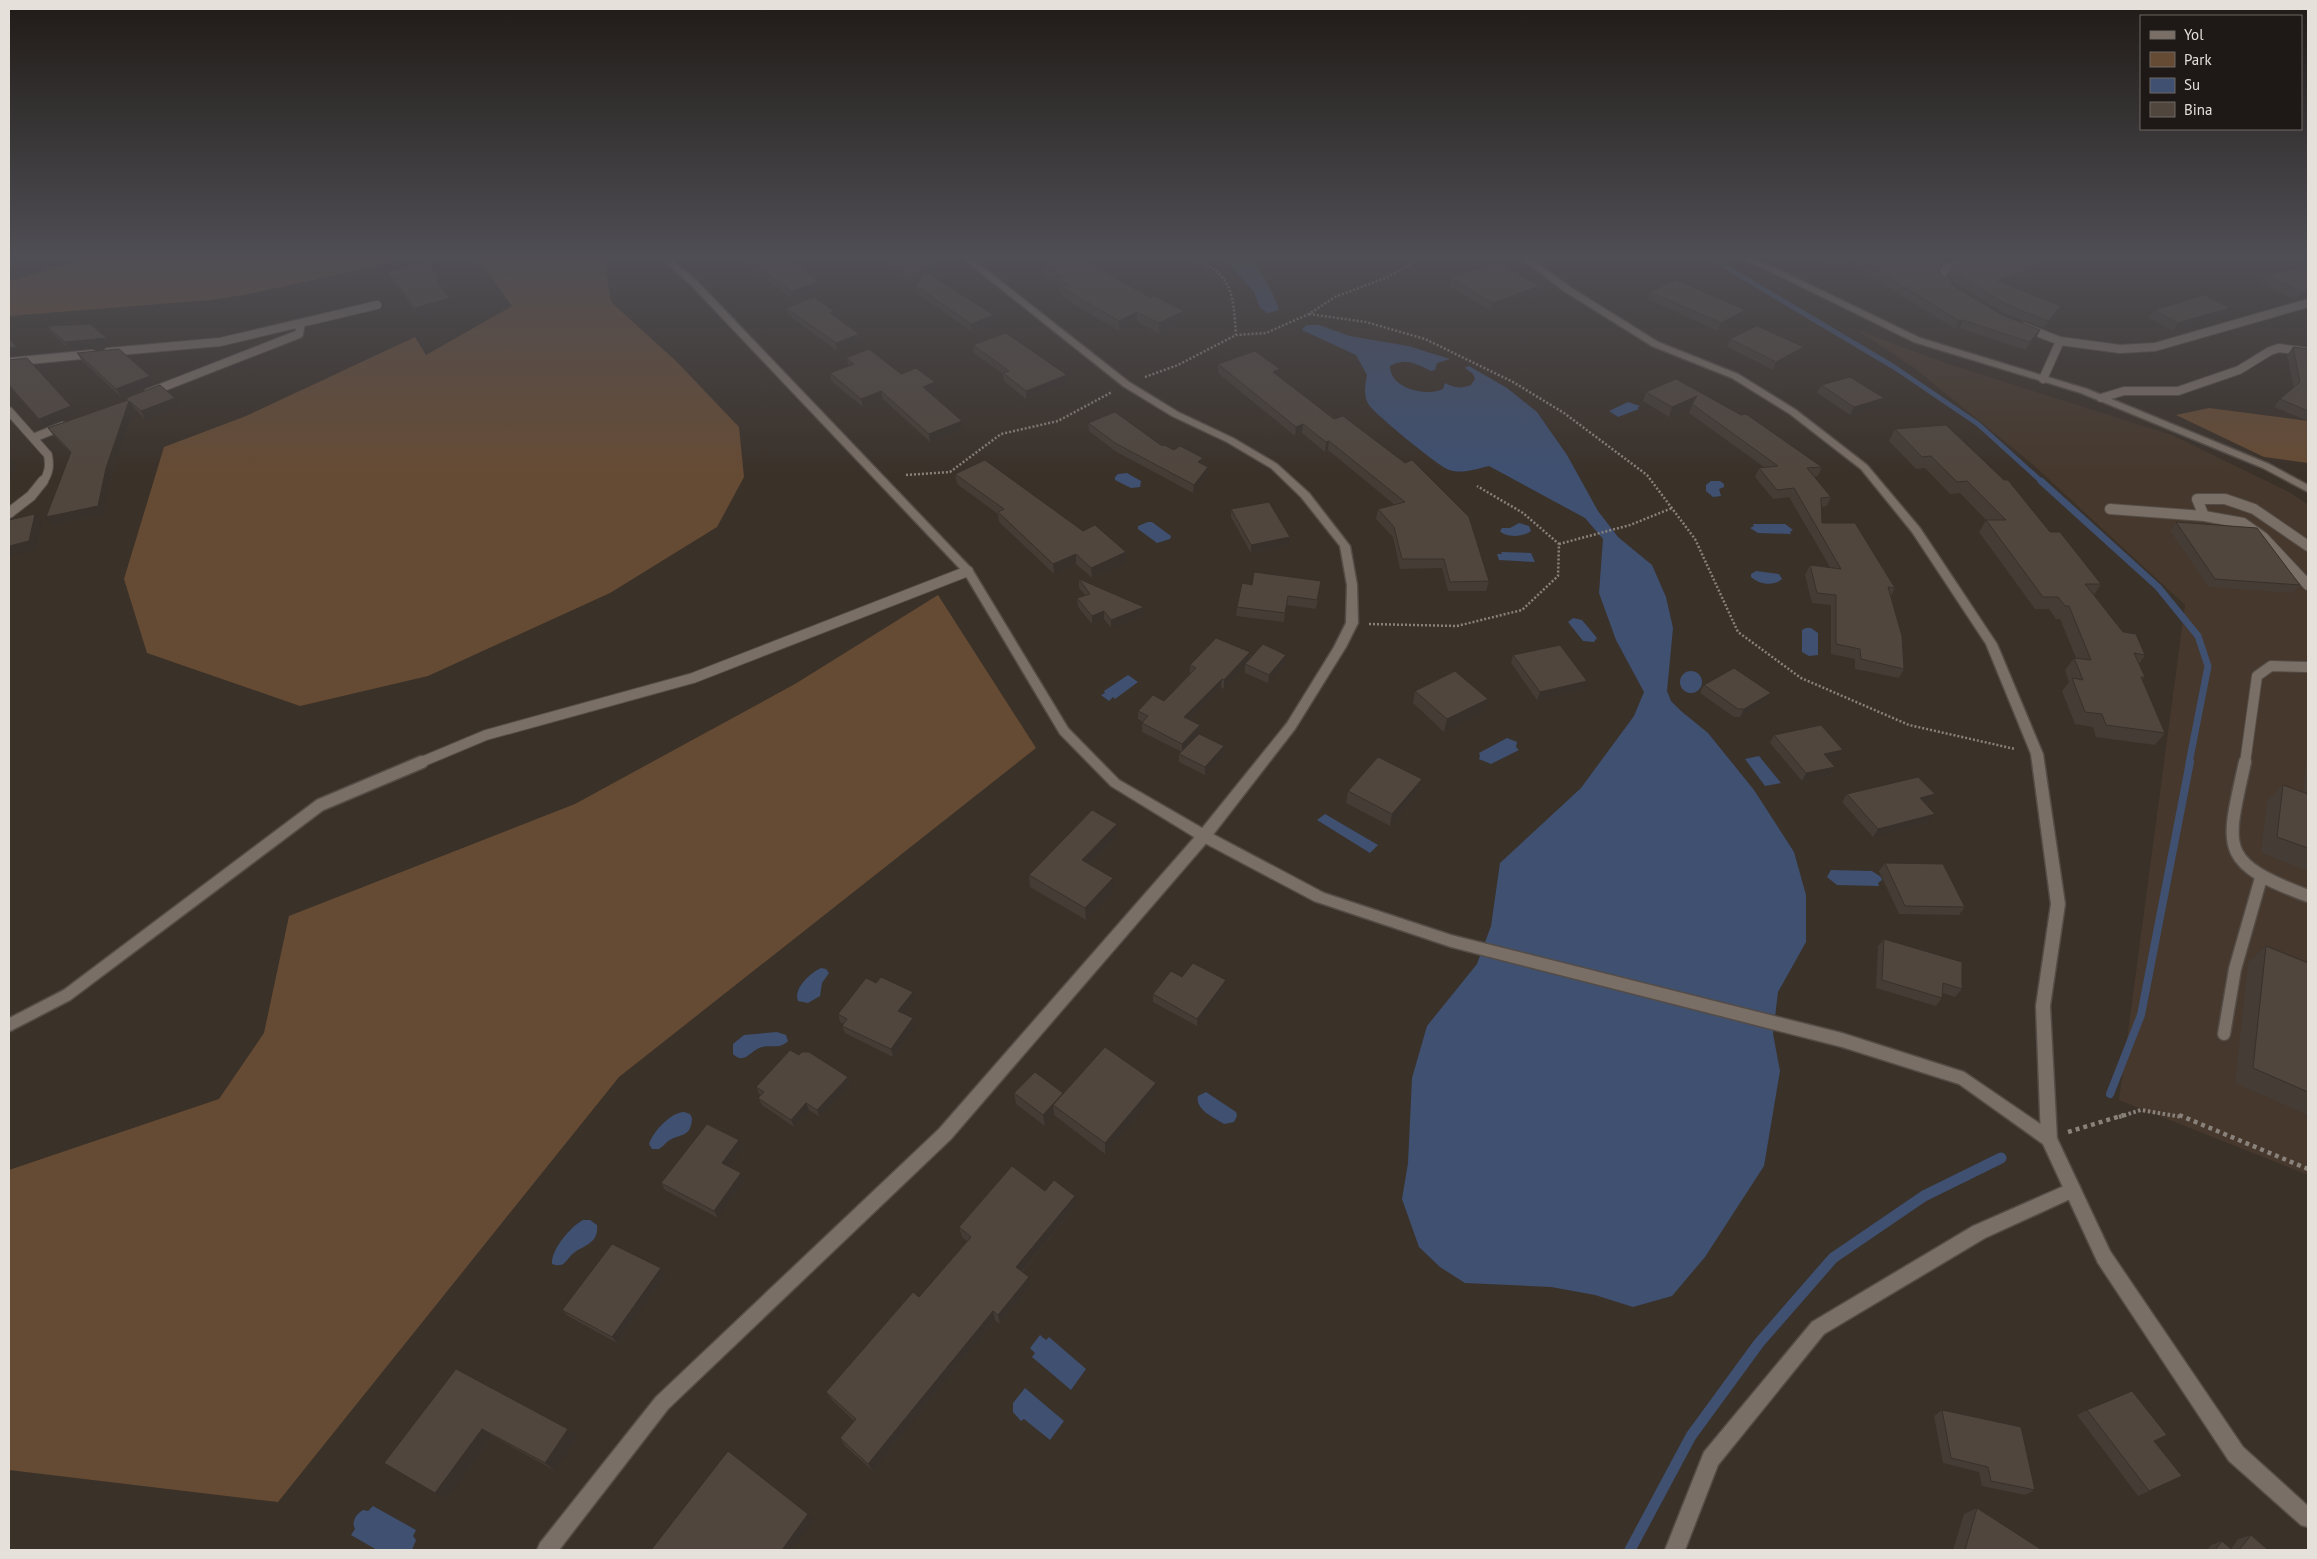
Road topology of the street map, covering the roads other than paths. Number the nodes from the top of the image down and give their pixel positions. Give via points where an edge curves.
1 (272, 330) edge
2 (300, 330) edge
3 (738, 330) edge
4 (1057, 330) edge
5 (1633, 330) edge
6 (1896, 330) edge
7 (2030, 330) edge
8 (2215, 330) edge
9 (2060, 341) junction
10 (2308, 352) edge
11 (9, 362) edge
12 (2043, 380) junction
13 (135, 398) edge
14 (2101, 398) junction
15 (9, 411) edge
16 (70, 423) edge
17 (33, 438) junction
18 (2308, 489) edge
19 (2110, 509) dead end
20 (9, 513) edge
21 (2204, 516) junction
22 (2308, 546) edge
23 (968, 571) junction
24 (2308, 586) edge
25 (2308, 667) edge
26 (1204, 836) junction
27 (2261, 878) junction
28 (2308, 896) edge
29 (9, 1025) edge
30 (2224, 1034) dead end
31 (2049, 1139) junction
32 (2073, 1190) junction
33 (2308, 1518) edge
34 (548, 1550) edge
35 (1674, 1550) edge

1 - 11 lane via 220,342
2 - 13 lane via 299,334
3 - 23 street
4 - 26 street via 1126,384 1274,466 1305,495 1345,546 1352,585 1352,623 1291,726
5 - 31 street via 1656,344 1735,376 1785,407 1864,467 1916,530 1991,644 2037,754 2058,904 2043,1006
6 - 12 street via 1917,340
7 - 9 lane
8 - 9 lane via 2155,347 2120,349
9 - 12 lane
10 - 14 lane via 2279,348 2239,370 2178,391 2124,391
12 - 14 street
14 - 18 street via 2266,466
15 - 17 lane
16 - 17 lane
17 - 20 lane via 48,455 49,470 41,485
19 - 21 lane
21 - 22 lane via 2197,499 2225,499 2254,509
21 - 24 lane via 2243,523 2263,537
23 - 26 street via 1064,731 1115,783
23 - 29 lane via 693,678 486,734 320,806 67,995
25 - 27 lane via 2271,666 2257,676 2232,833 2238,854
26 - 31 street via 1319,897 1451,941 1842,1040 1964,1079
26 - 34 street via 945,1134 662,1403
27 - 28 lane
27 - 30 lane via 2235,969
31 - 32 street
32 - 33 street via 2104,1257 2236,1454
32 - 35 street via 1978,1232 1818,1328 1711,1460

